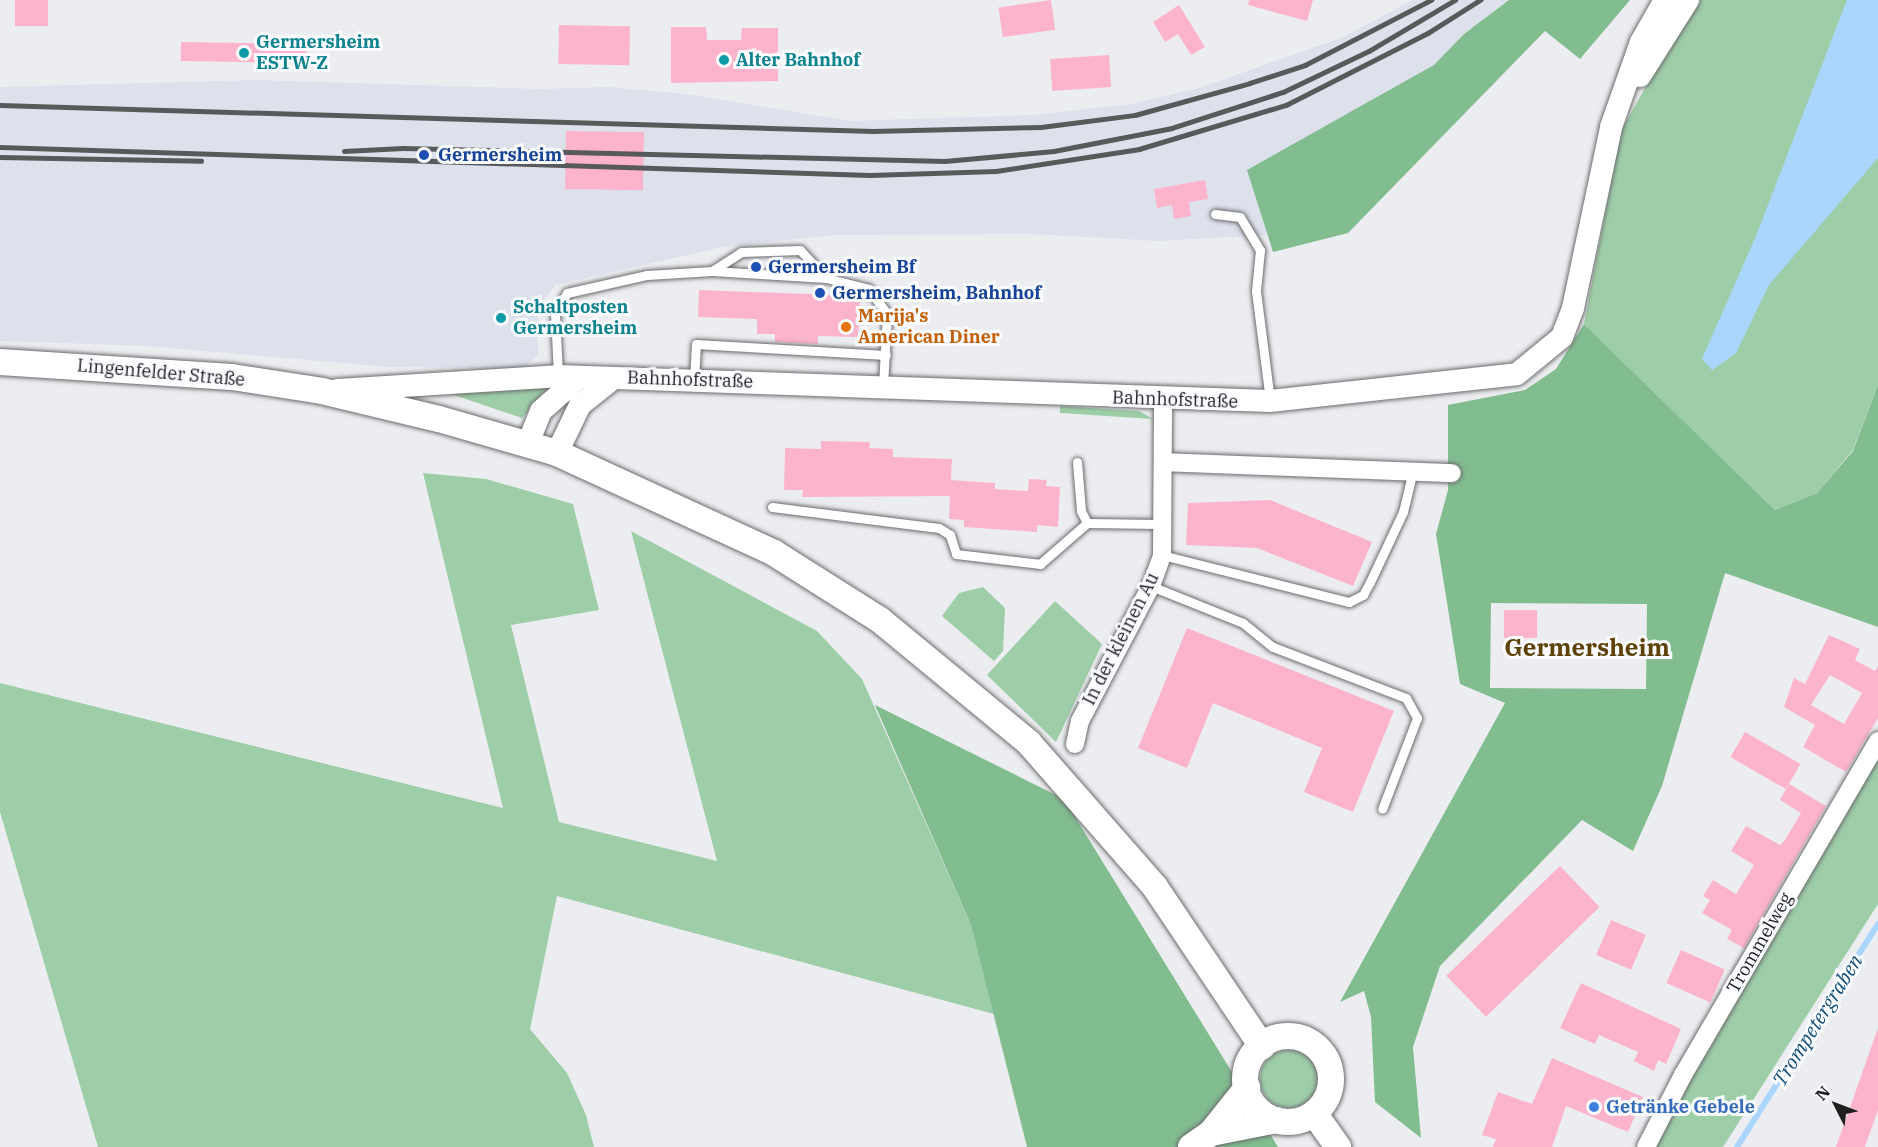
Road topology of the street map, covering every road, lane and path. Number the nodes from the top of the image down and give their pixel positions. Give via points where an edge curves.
1 (1665, 0) edge
2 (1688, 0) edge
3 (1611, 127) junction
4 (1215, 214) dead end
5 (712, 271) junction
6 (826, 278) junction
7 (886, 350) junction
8 (0, 362) edge
9 (567, 378) junction
10 (614, 378) junction
11 (694, 381) junction
12 (883, 386) junction
13 (322, 391) junction
14 (1163, 401) junction
15 (1270, 401) junction
16 (528, 444) junction
17 (557, 453) junction
18 (1077, 462) dead end
19 (1162, 462) junction
20 (1413, 470) junction
21 (1452, 473) dead end
22 (772, 507) dead end
23 (1087, 523) junction
24 (1161, 524) junction
25 (1162, 555) junction
26 (1151, 586) junction
27 (1878, 741) edge
28 (1075, 744) dead end
29 (1382, 809) dead end
30 (1262, 1046) junction
31 (1247, 1088) junction
32 (1314, 1113) junction
33 (1277, 1120) junction
34 (1201, 1140) edge
35 (1338, 1147) edge
36 (1646, 1147) edge

1 - 3 street, Bahnhofstraße via 1641,42
2 - 3 street, Bahnhofstraße
3 - 15 street, Bahnhofstraße via 1597,176 1573,308 1562,337 1541,358 1517,374 1488,380
4 - 15 lane via 1240,217 1260,250 1256,291
5 - 6 lane
5 - 6 lane via 741,252 791,249 808,254
5 - 9 lane via 647,275 567,293 555,313
6 - 7 lane via 878,295 887,314
7 - 11 lane via 696,344
7 - 12 lane
8 - 13 main road, Lingenfelder Straße via 184,372
9 - 10 street, Bahnhofstraße
9 - 13 street, Bahnhofstraße
9 - 16 street via 542,411
10 - 11 street, Bahnhofstraße
10 - 17 street via 580,405
11 - 12 street, Bahnhofstraße
12 - 14 street, Bahnhofstraße
13 - 16 main road, Lingenfelder Straße
14 - 15 street, Bahnhofstraße
14 - 19 street, In der kleinen Au
16 - 17 main road, Lingenfelder Straße
17 - 30 main road, Lingenfelder Straße via 774,553 880,620 955,678 1029,743 1155,886
18 - 23 lane via 1081,511
19 - 20 street
19 - 24 street, In der kleinen Au
20 - 21 street
20 - 25 lane via 1403,512 1370,582 1363,596 1349,602
22 - 23 lane via 939,528 950,535 956,554 1040,564
23 - 24 lane
24 - 25 street, In der kleinen Au
25 - 26 street, In der kleinen Au
26 - 28 street, In der kleinen Au via 1080,722
26 - 29 lane via 1243,623 1273,647 1406,698 1417,718
27 - 36 street, Trommelweg via 1683,1075
30 - 31 main road via 1247,1068
30 - 32 main road via 1273,1039 1300,1038 1323,1053 1331,1078 1327,1097
31 - 33 main road via 1255,1106
31 - 34 main road
32 - 33 main road via 1290,1122
32 - 35 main road
33 - 34 main road

